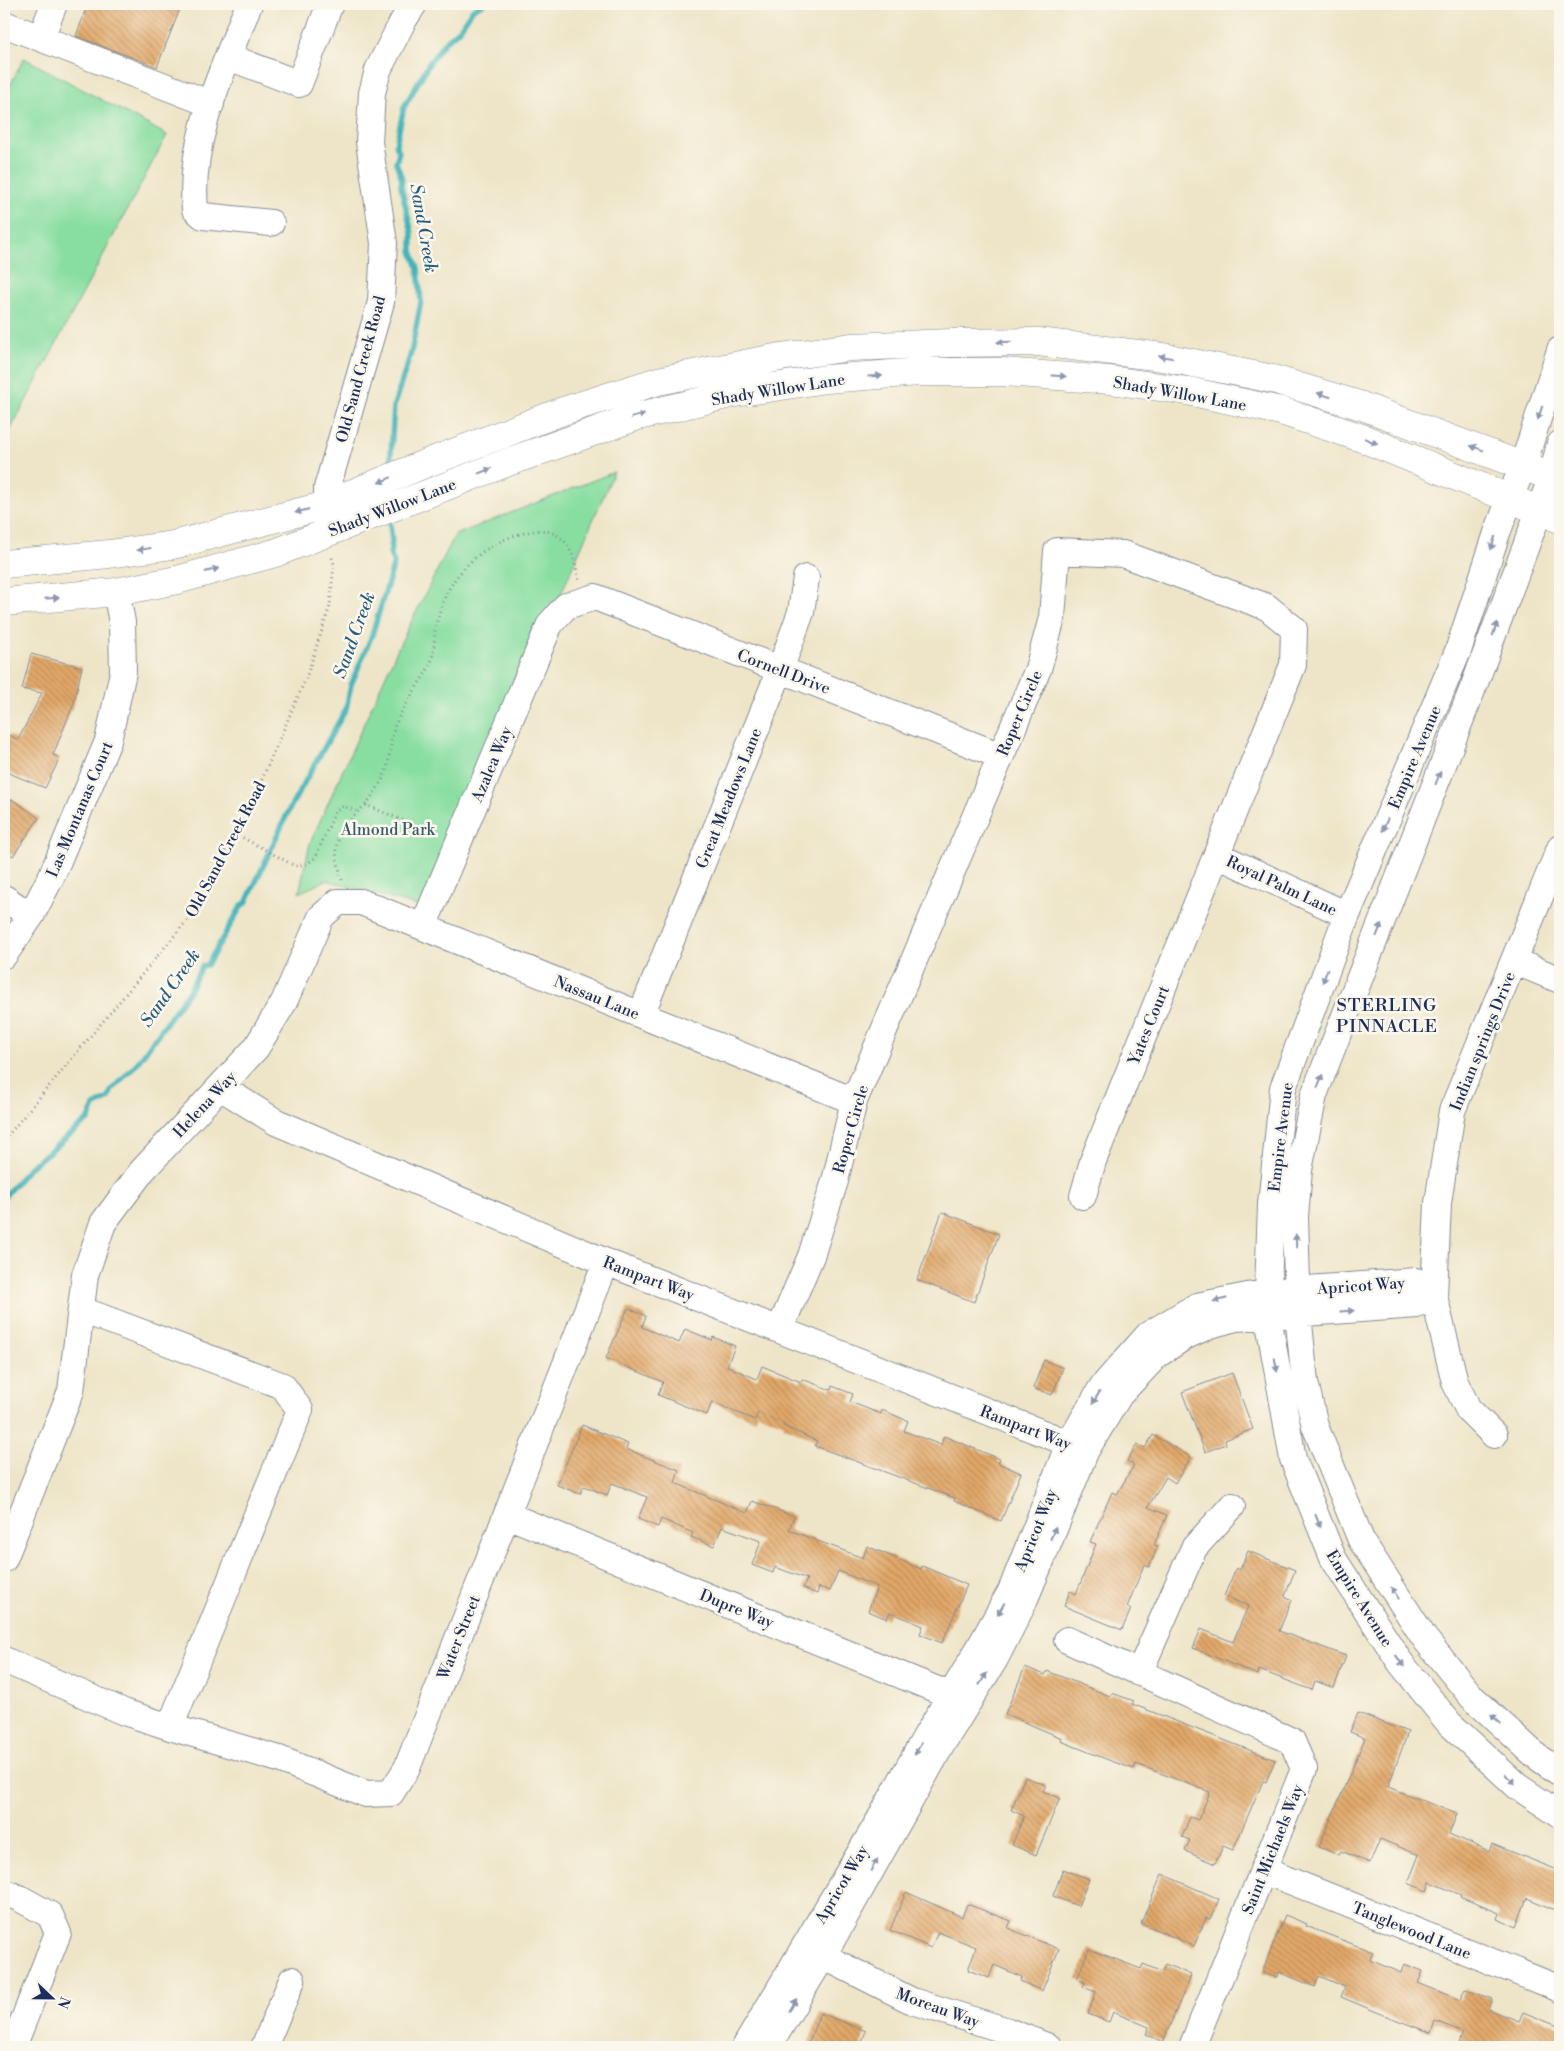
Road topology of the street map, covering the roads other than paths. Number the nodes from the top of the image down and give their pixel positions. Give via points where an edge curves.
1 (54, 4) edge
2 (249, 4) edge
3 (330, 4) edge
4 (414, 4) edge
5 (6, 29) edge
6 (41, 38) junction
7 (229, 57) junction
8 (211, 104) junction
9 (271, 223) dead end
10 (976, 343) junction
11 (1560, 350) edge
12 (976, 372) junction
13 (1560, 444) edge
14 (1523, 465) junction
15 (1556, 478) edge
16 (1511, 498) junction
17 (338, 500) junction
18 (1549, 514) edge
19 (4, 564) edge
20 (806, 578) dead end
21 (116, 592) junction
22 (4, 602) edge
23 (575, 603) joint
24 (780, 670) junction
25 (1001, 756) junction
26 (1560, 848) edge
27 (1217, 855) junction
28 (4, 898) edge
29 (344, 902) joint
30 (1347, 915) junction
31 (31, 916) junction
32 (423, 927) junction
33 (4, 955) edge
34 (1514, 961) junction
35 (1560, 980) edge
36 (641, 1015) junction
37 (220, 1087) junction
38 (854, 1101) junction
39 (1083, 1196) dead end
40 (606, 1262) junction
41 (1434, 1296) junction
42 (1298, 1302) junction
43 (1268, 1304) junction
44 (82, 1310) junction
45 (780, 1329) junction
46 (1494, 1435) dead end
47 (1078, 1447) junction
48 (1232, 1506) dead end
49 (506, 1515) junction
50 (4, 1559) edge
51 (1067, 1640) dead end
52 (4, 1660) edge
53 (1139, 1673) junction
54 (959, 1699) junction
55 (170, 1727) junction
56 (1560, 1773) edge
57 (1560, 1815) edge
58 (1263, 1870) junction
59 (4, 1892) edge
60 (814, 1951) junction
61 (292, 1980) dead end
62 (1560, 1989) edge
63 (13, 2047) edge
64 (264, 2047) edge
65 (745, 2047) edge
66 (768, 2047) edge
67 (1049, 2047) edge
68 (1192, 2047) edge

1 - 6 street
2 - 7 street
3 - 7 street via 299,84
4 - 17 street, Old Sand Creek Road via 378,70 372,93 369,142 384,243 381,302 327,488
5 - 6 street
6 - 8 street
7 - 8 street
8 - 9 street via 199,144 195,209 202,216
10 - 12 main road
14 -> 10 main road, Shady Willow Lane via 1362,406 1273,379 1163,356 1038,342
10 -> 17 main road, Shady Willow Lane via 851,347 658,381 563,411
11 -> 14 street, Empire Avenue
12 -> 16 main road, Shady Willow Lane via 1110,380 1188,391 1281,411 1362,438
21 -> 12 main road, Shady Willow Lane via 177,580 275,553 511,461 635,417 735,393 826,379 920,372
13 - 15 street, Empire Avenue
14 - 15 main road, Shady Willow Lane
14 - 16 street, Empire Avenue
15 - 18 street, Empire Avenue
16 - 18 main road, Shady Willow Lane
16 -> 30 street, Empire Avenue via 1458,651
17 -> 19 main road, Shady Willow Lane via 173,545
42 -> 18 street, Empire Avenue via 1295,1217 1298,1179 1314,1095 1478,674
20 - 24 street, Great Meadows Lane via 801,612
22 -> 21 main road, Shady Willow Lane
21 - 31 street, Las Montanas Court via 122,622 122,672 108,742 52,875
23 - 24 street, Cornell Drive via 595,597
23 - 32 street, Azalea Way via 550,624
24 - 25 street, Cornell Drive
24 - 36 street, Great Meadows Lane
25 - 27 street, Roper Circle via 1043,652 1052,618 1056,552 1124,554 1267,607 1294,630 1293,665
25 - 38 street, Roper Circle
26 - 34 street, Indian springs Drive
27 - 30 street, Royal Palm Lane
27 - 39 street, Yates Court via 1093,1161
28 - 31 street
29 - 32 street, Nassau Lane via 361,902
29 - 37 street, Helena Way via 320,918 284,1002 256,1048
30 -> 43 street, Empire Avenue via 1283,1088 1271,1204
31 - 33 street, Las Montanas Court
32 - 36 street, Nassau Lane
34 - 35 street
34 - 41 street, Indian springs Drive via 1452,1111 1438,1203
36 - 38 street, Nassau Lane
37 - 40 street, Rampart Way via 276,1122
37 - 44 street, Helena Way via 142,1171 103,1223 85,1275
38 - 45 street, Roper Circle via 817,1237
40 - 45 street, Rampart Way
40 - 49 street, Water Street
41 - 42 street, Apricot Way via 1417,1305
41 - 46 street, Indian springs Drive via 1455,1382 1468,1409
42 - 43 street, Apricot Way
56 -> 42 street, Empire Avenue via 1536,1756 1472,1697 1425,1639 1361,1540 1315,1426 1305,1382
43 - 47 street, Apricot Way via 1197,1306 1148,1335 1102,1387
43 -> 57 street, Empire Avenue via 1293,1459 1333,1558 1400,1662 1449,1723 1518,1786
44 - 50 street, Helena Way via 71,1391
44 - 55 street via 283,1386 300,1410
45 - 47 street, Rampart Way
47 - 54 street, Apricot Way
48 - 53 street via 1194,1548
49 - 54 street, Dupre Way
49 - 55 street, Water Street via 407,1768 392,1793 366,1794 279,1760
51 - 53 street, Saint Michaels Way
52 - 55 street via 124,1712
53 - 58 street, Saint Michaels Way via 1292,1742 1304,1769
54 - 60 street, Apricot Way via 942,1744
58 - 62 street, Tanglewood Lane
58 - 68 street, Saint Michaels Way
59 - 63 street via 50,1915 58,1933
60 - 65 street, Apricot Way
66 -> 60 street, Apricot Way
60 - 67 street, Moreau Way via 912,2001
61 - 64 street

